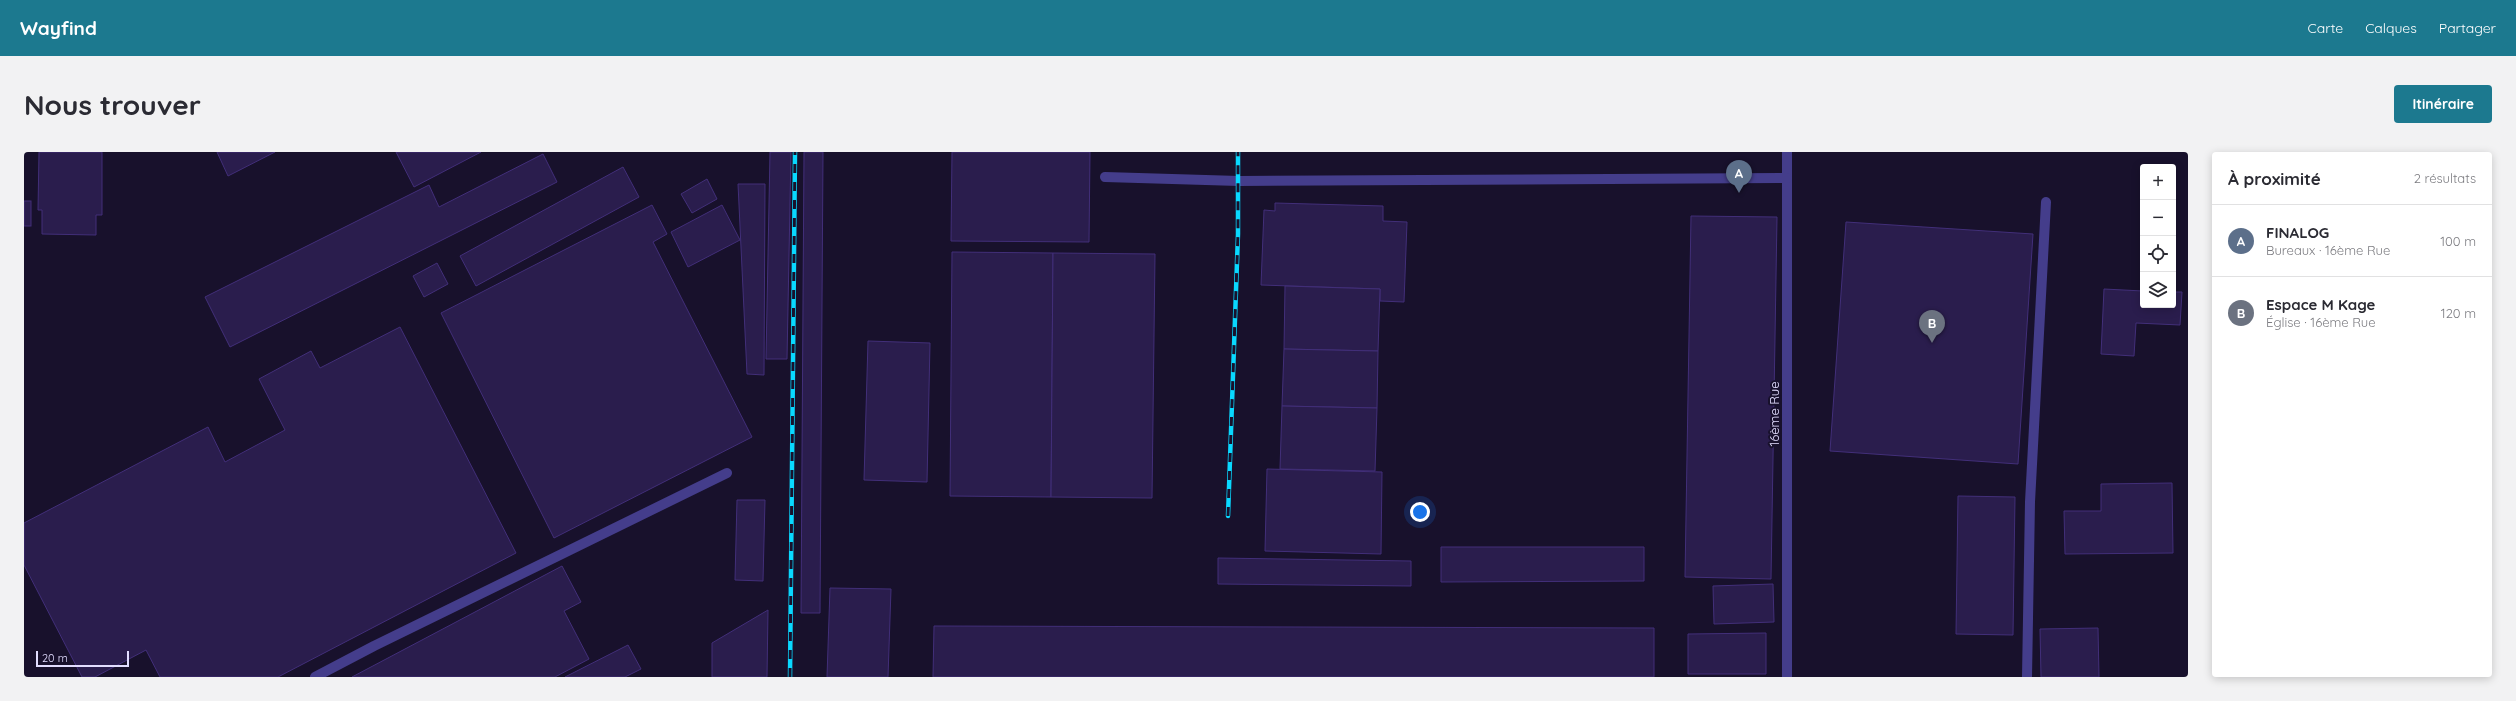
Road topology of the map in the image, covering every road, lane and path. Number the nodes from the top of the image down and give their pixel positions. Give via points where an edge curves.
1 (1787, 152) edge
2 (1105, 177) dead end
3 (1787, 178) junction
4 (2046, 202) dead end
5 (727, 472) dead end
6 (316, 677) edge
7 (1787, 677) edge
8 (2027, 677) edge

1 - 3 street, 16ème Rue
2 - 3 street via 1239,181
3 - 7 street, 16ème Rue
4 - 8 street via 2030,502
5 - 6 street

